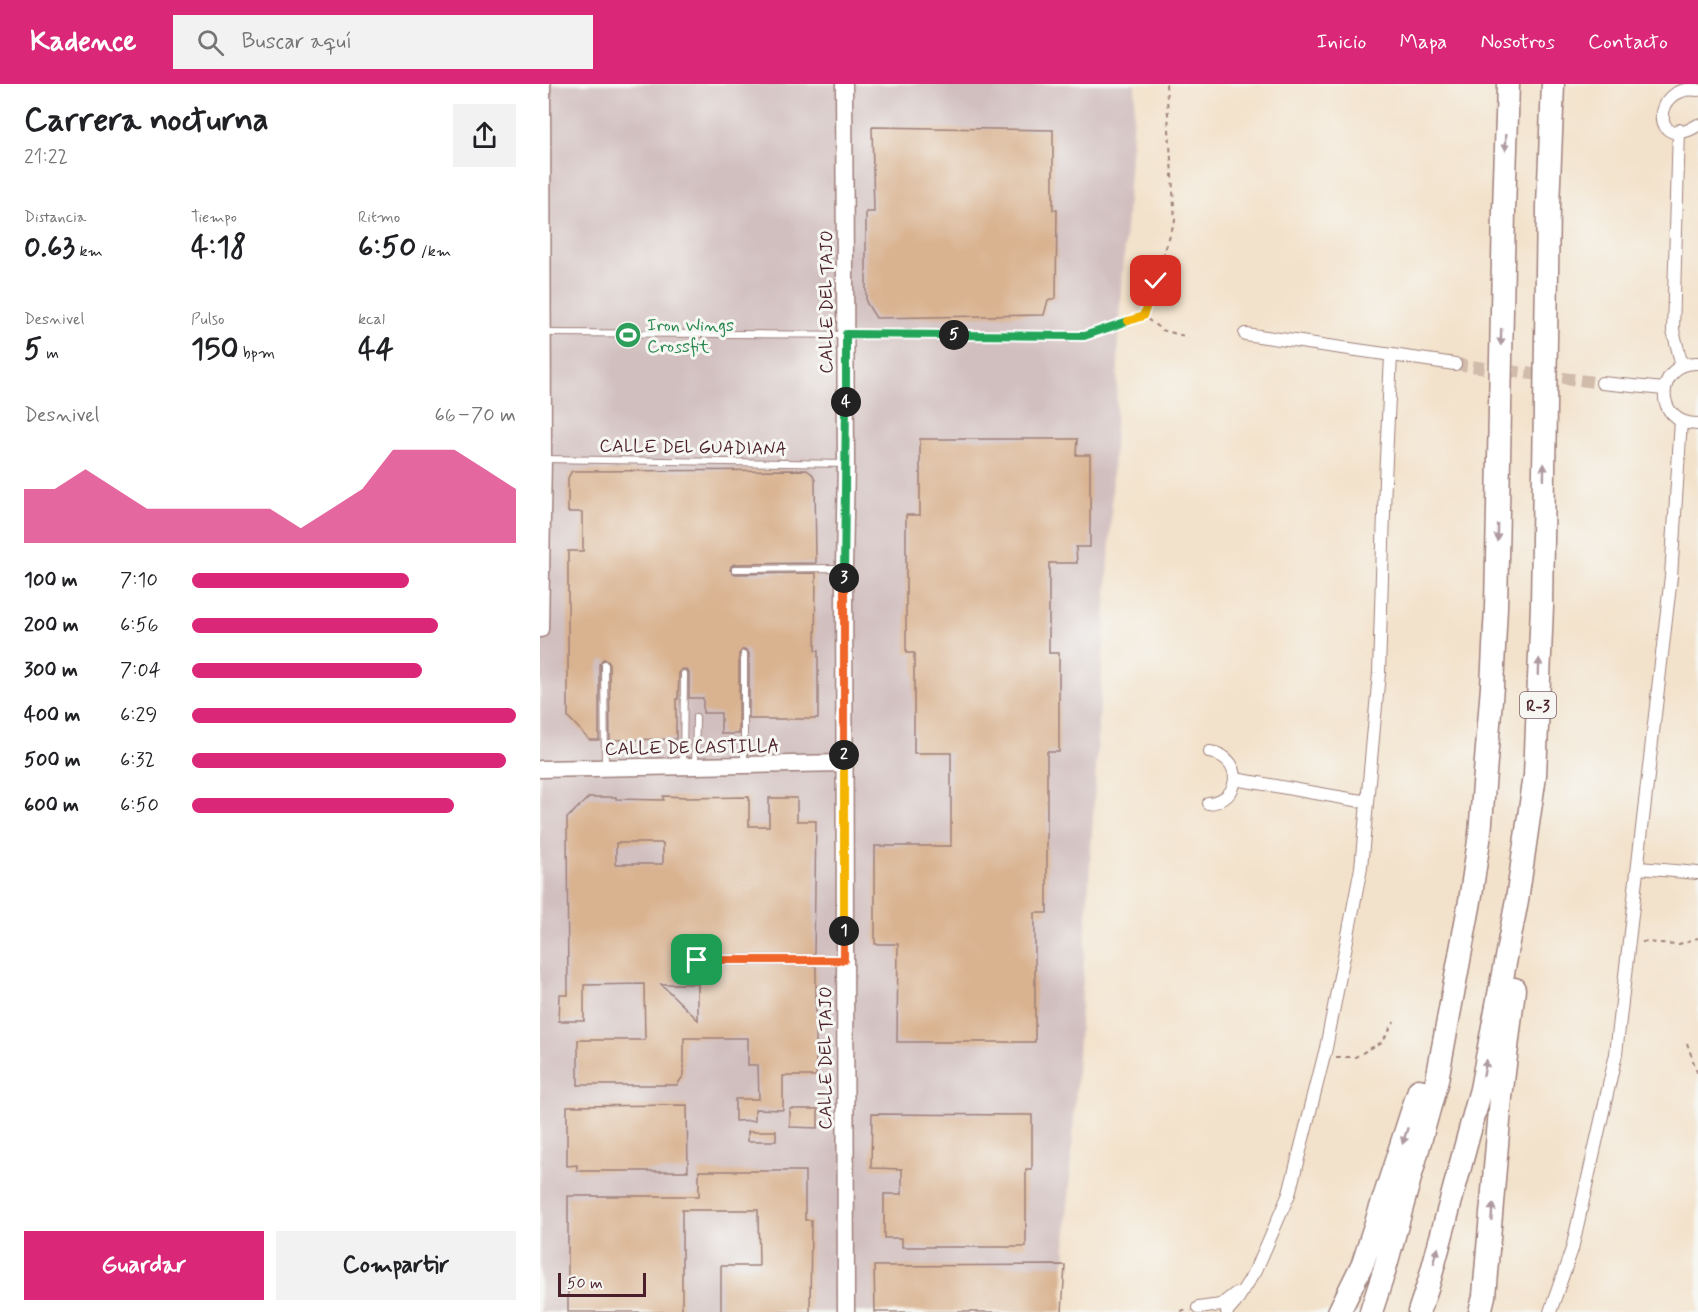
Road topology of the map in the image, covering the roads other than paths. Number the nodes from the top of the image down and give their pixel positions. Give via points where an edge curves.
1 (542, 84) edge
2 (844, 84) edge
3 (1508, 84) edge
4 (1553, 84) edge
5 (1698, 90) edge
6 (1698, 125) edge
7 (1679, 130) junction
8 (541, 333) edge
9 (846, 334) junction
10 (1245, 334) dead end
11 (1084, 336) road end
12 (1391, 356) junction
13 (1698, 363) edge
14 (1455, 364) tunnel mouth
15 (1682, 366) junction
16 (1602, 383) tunnel mouth
17 (1664, 389) junction
18 (1681, 421) junction
19 (1698, 424) edge
20 (541, 459) edge
21 (846, 464) junction
22 (844, 568) junction
23 (735, 569) dead end
24 (540, 629) edge
25 (744, 654) dead end
26 (603, 664) dead end
27 (684, 674) dead end
28 (1492, 687) junction
29 (696, 717) dead end
30 (1210, 752) dead end
31 (844, 763) junction
32 (744, 765) junction
33 (689, 766) junction
34 (605, 768) junction
35 (540, 769) edge
36 (1535, 776) junction
37 (1235, 779) junction
38 (1367, 802) junction
39 (1208, 803) dead end
40 (1639, 868) junction
41 (1698, 873) edge
42 (697, 960) dead end
43 (844, 960) junction
44 (1256, 1270) junction
45 (1198, 1308) dead end
46 (846, 1312) edge
47 (1227, 1312) edge
48 (1340, 1312) edge
49 (1371, 1312) edge
50 (1419, 1312) edge
51 (1480, 1312) edge
52 (1550, 1312) edge

1 - 8 street
2 - 9 street, CALLE DEL TAJO
3 -> 28 highway
36 -> 4 highway, R-3
5 - 7 street via 1688,85 1676,86 1663,98 1665,120
6 - 7 street
7 - 15 street via 1673,330
8 - 9 lane
8 - 20 street
9 - 11 lane
9 - 21 street, CALLE DEL TAJO
10 - 12 street
12 - 14 street
12 - 38 street via 1379,673
13 - 15 street
15 - 17 street via 1669,376
16 - 17 street
17 - 18 street via 1667,408
18 - 19 street
18 - 40 street via 1671,576
20 - 21 lane, CALLE DEL GUADIANA
20 - 24 street
21 - 22 street, CALLE DEL TAJO
22 - 23 lane
22 - 31 street, CALLE DEL TAJO
25 - 32 lane
26 - 34 lane
27 - 33 lane
28 -> 48 highway via 1446,985 1426,1066 1363,1263
28 - 49 highway via 1478,845 1437,1080
29 - 33 lane
30 - 37 street via 1228,760
31 - 32 street, CALLE DE CASTILLA
31 - 43 street, CALLE DEL TAJO
32 - 33 street, CALLE DE CASTILLA
33 - 34 street, CALLE DE CASTILLA
34 - 35 street, CALLE DE CASTILLA
50 -> 36 highway, R-3 via 1481,1089
51 -> 36 highway
37 - 38 street
37 - 39 street via 1226,798
38 - 44 street via 1361,868 1324,1056 1289,1194
40 - 41 street
40 - 52 street via 1616,1054 1572,1249
42 - 43 lane
43 - 46 street, CALLE DEL TAJO
44 - 45 street via 1221,1305
44 - 47 street

